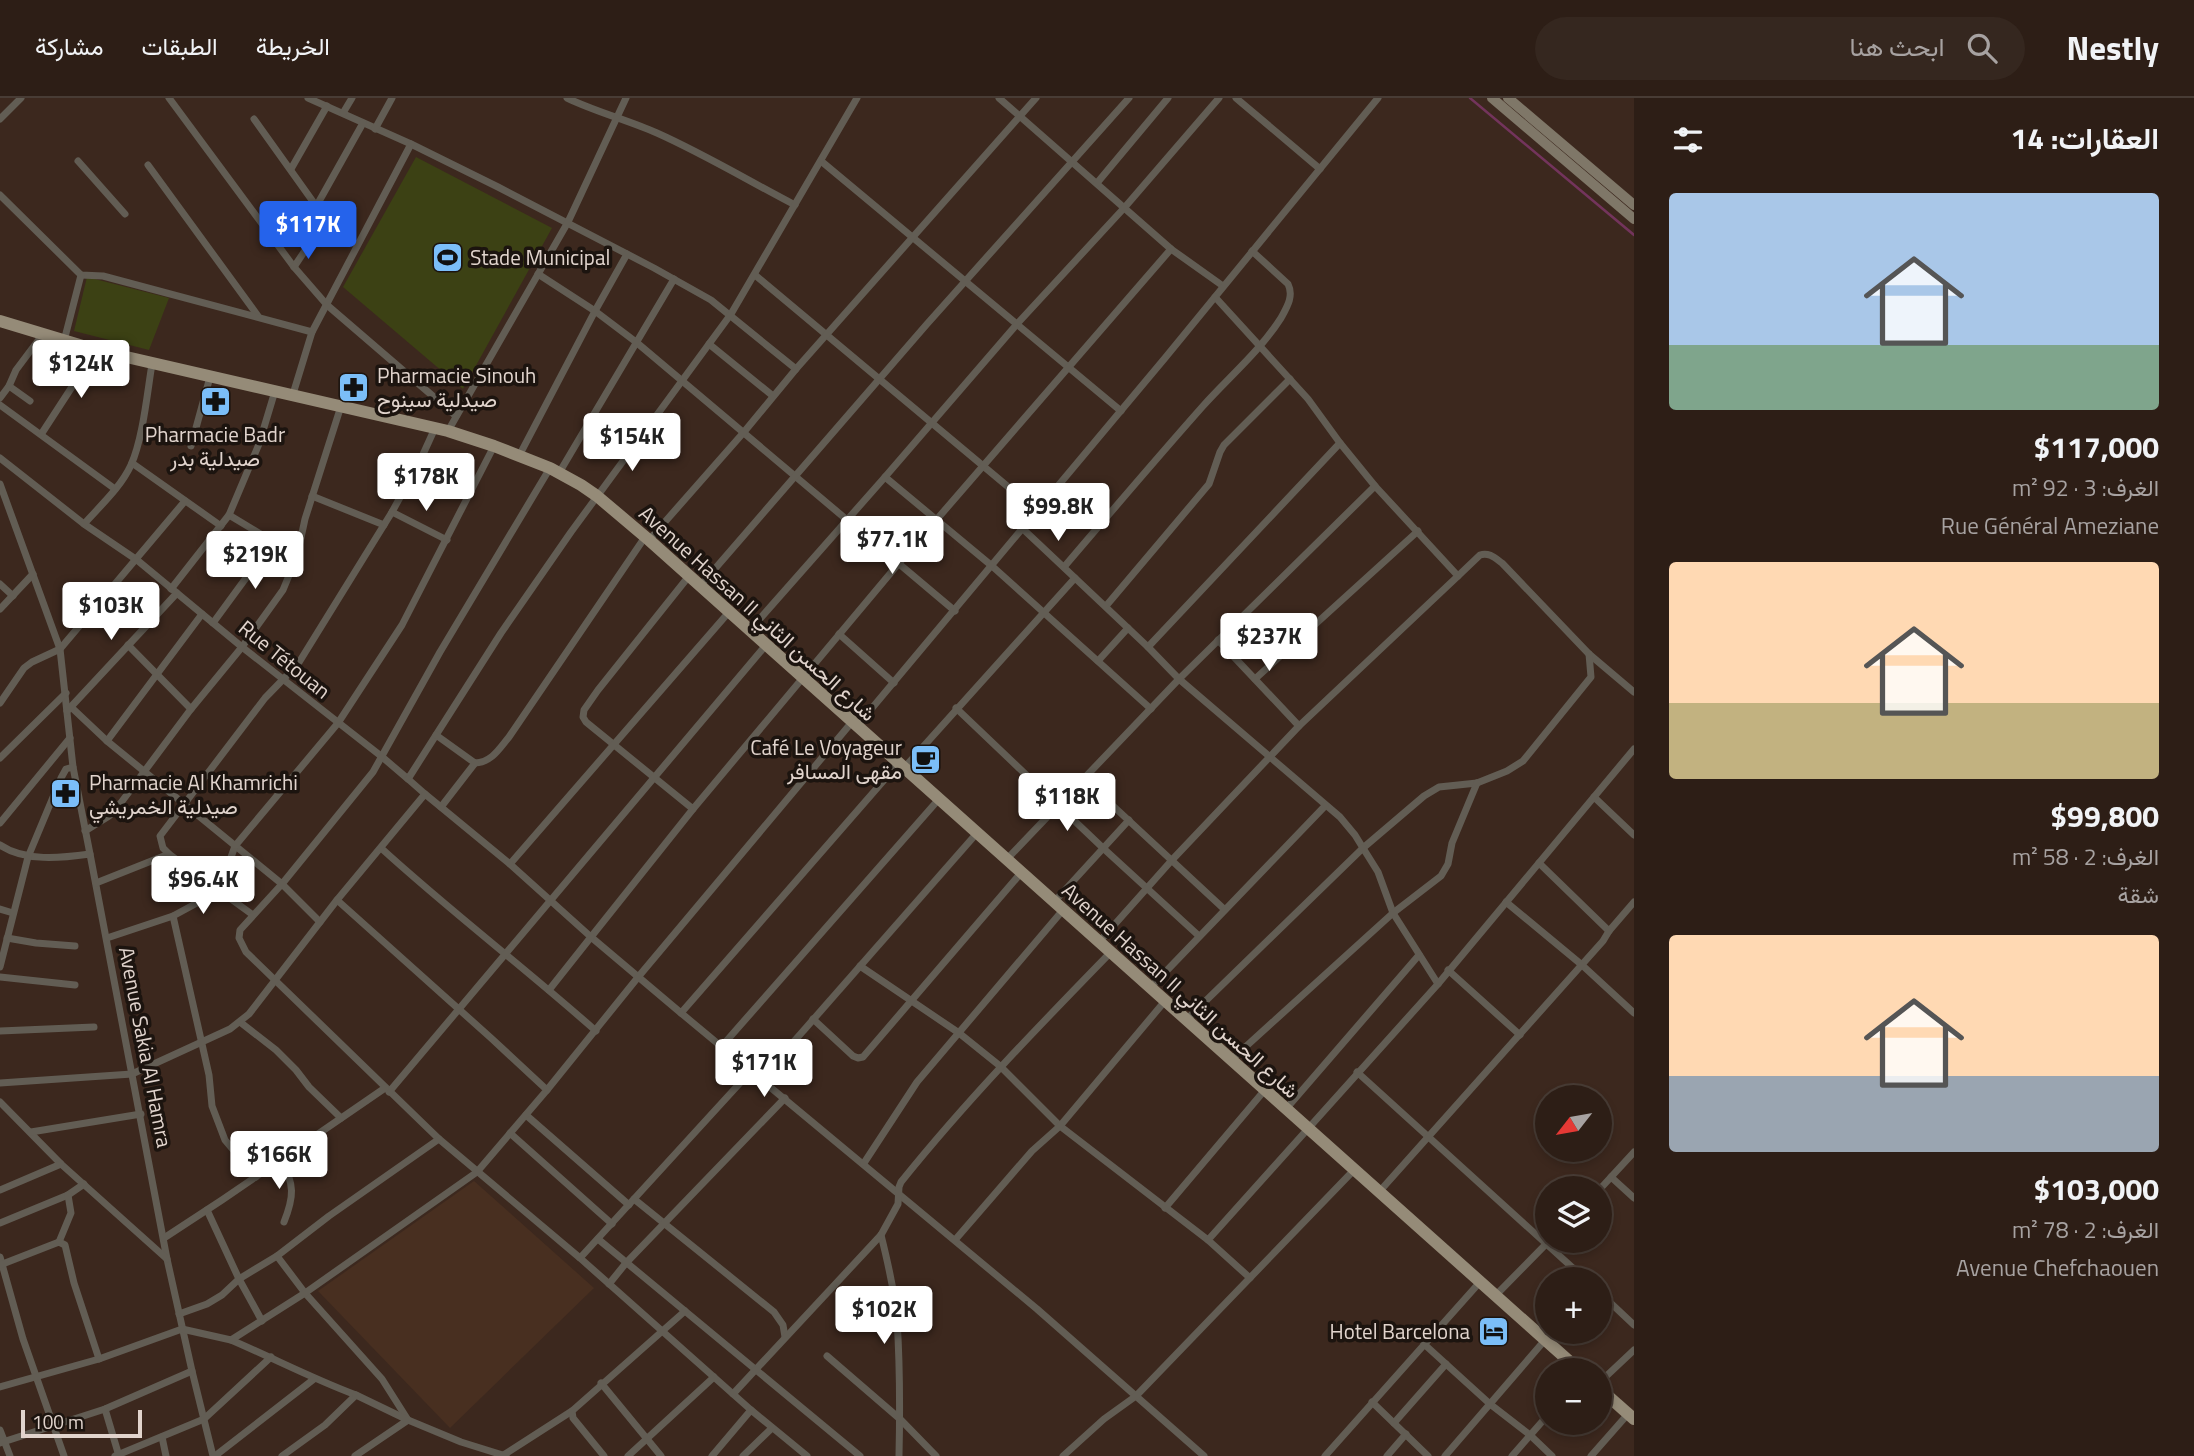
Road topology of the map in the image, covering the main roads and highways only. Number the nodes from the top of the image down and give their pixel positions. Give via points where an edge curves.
1 (0, 321) edge
2 (1565, 1358) edge
3 (1612, 1400) edge
4 (1631, 1417) edge

1 - 2 main road, Avenue Hassan II شارع الحسن الثاني via 152,364 441,429 554,471 597,496
3 - 4 main road

